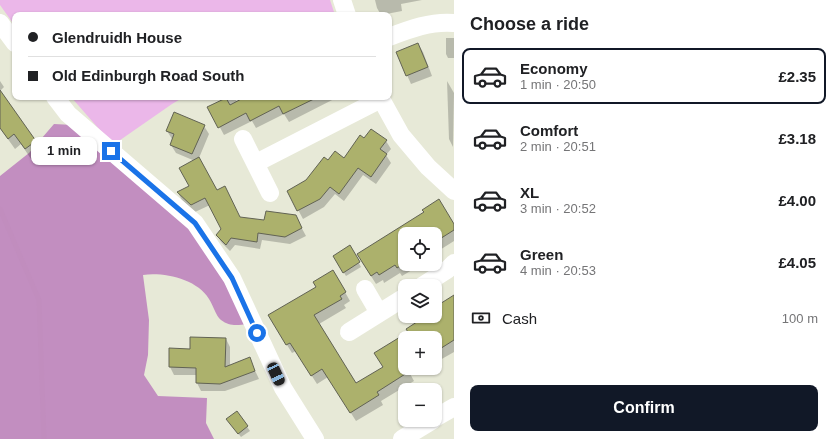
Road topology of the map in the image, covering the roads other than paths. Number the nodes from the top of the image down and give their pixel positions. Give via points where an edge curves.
1 (342, 0) edge
2 (346, 12) edge
3 (0, 23) edge
4 (454, 23) edge
5 (392, 36) edge
6 (12, 39) edge
7 (58, 100) edge
8 (377, 100) edge
9 (382, 100) edge
10 (243, 139) dead end
11 (256, 163) junction
12 (454, 191) edge
13 (270, 193) dead end
14 (454, 263) edge
15 (433, 279) edge
16 (365, 289) dead end
17 (398, 301) edge
18 (379, 313) junction
19 (349, 332) dead end
20 (454, 407) edge
21 (442, 414) edge
22 (423, 427) edge
23 (407, 438) edge
24 (315, 439) edge

1 - 2 street
3 - 6 street
4 - 5 street via 442,22 420,26
7 - 24 street via 68,114 195,223 232,278 283,388
8 - 11 street
9 - 12 street via 401,135 428,167
10 - 11 street
11 - 13 street
14 - 15 street
16 - 18 street
17 - 18 street
18 - 19 street
20 - 21 street
22 - 23 street

